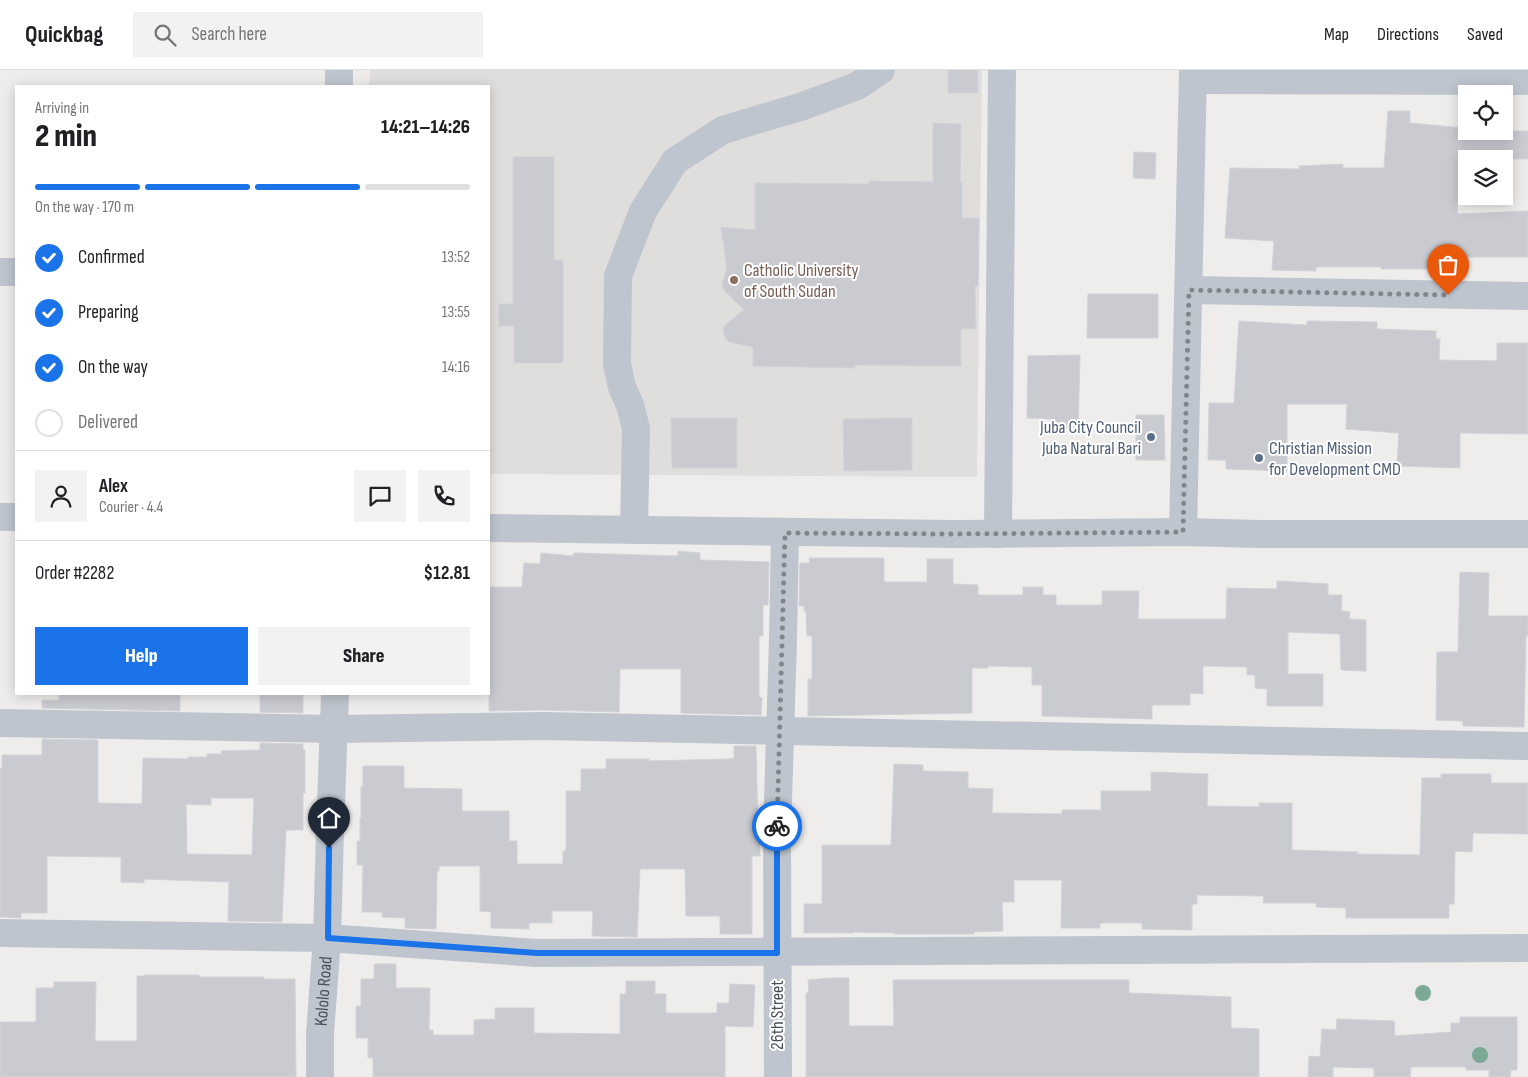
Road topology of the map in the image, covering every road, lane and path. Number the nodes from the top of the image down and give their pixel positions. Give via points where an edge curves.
1 (339, 70) edge
2 (881, 70) edge
3 (1002, 70) edge
4 (1193, 75) edge
5 (1528, 81) edge
6 (339, 85) edge
7 (0, 272) edge
8 (15, 272) edge
9 (1189, 290) junction
10 (1528, 296) edge
11 (0, 517) edge
12 (15, 517) edge
13 (490, 528) edge
14 (634, 530) junction
15 (1183, 532) junction
16 (785, 533) junction
17 (998, 534) junction
18 (1528, 534) edge
19 (335, 695) edge
20 (0, 724) edge
21 (334, 729) junction
22 (781, 731) junction
23 (1528, 746) edge
24 (0, 933) edge
25 (328, 938) junction
26 (1528, 948) edge
27 (777, 953) junction
28 (320, 1077) edge
29 (778, 1077) edge

1 - 6 street
2 - 14 street via 857,86 723,130 675,161 643,211 618,276 617,364 636,428
3 - 17 street
4 - 5 street
4 - 9 street
7 - 8 street
9 - 10 street
9 - 15 street
11 - 12 street
13 - 14 street
14 - 16 street
15 - 17 street
15 - 18 street
16 - 17 street
16 - 22 street, 26th Street
19 - 21 street, Kololo Road
20 - 21 street
21 - 22 street via 544,726
21 - 25 street, Kololo Road
22 - 23 street
22 - 27 street, 26th Street
24 - 25 street
25 - 27 street via 537,953
25 - 28 street, Kololo Road
26 - 27 street
27 - 29 street, 26th Street

